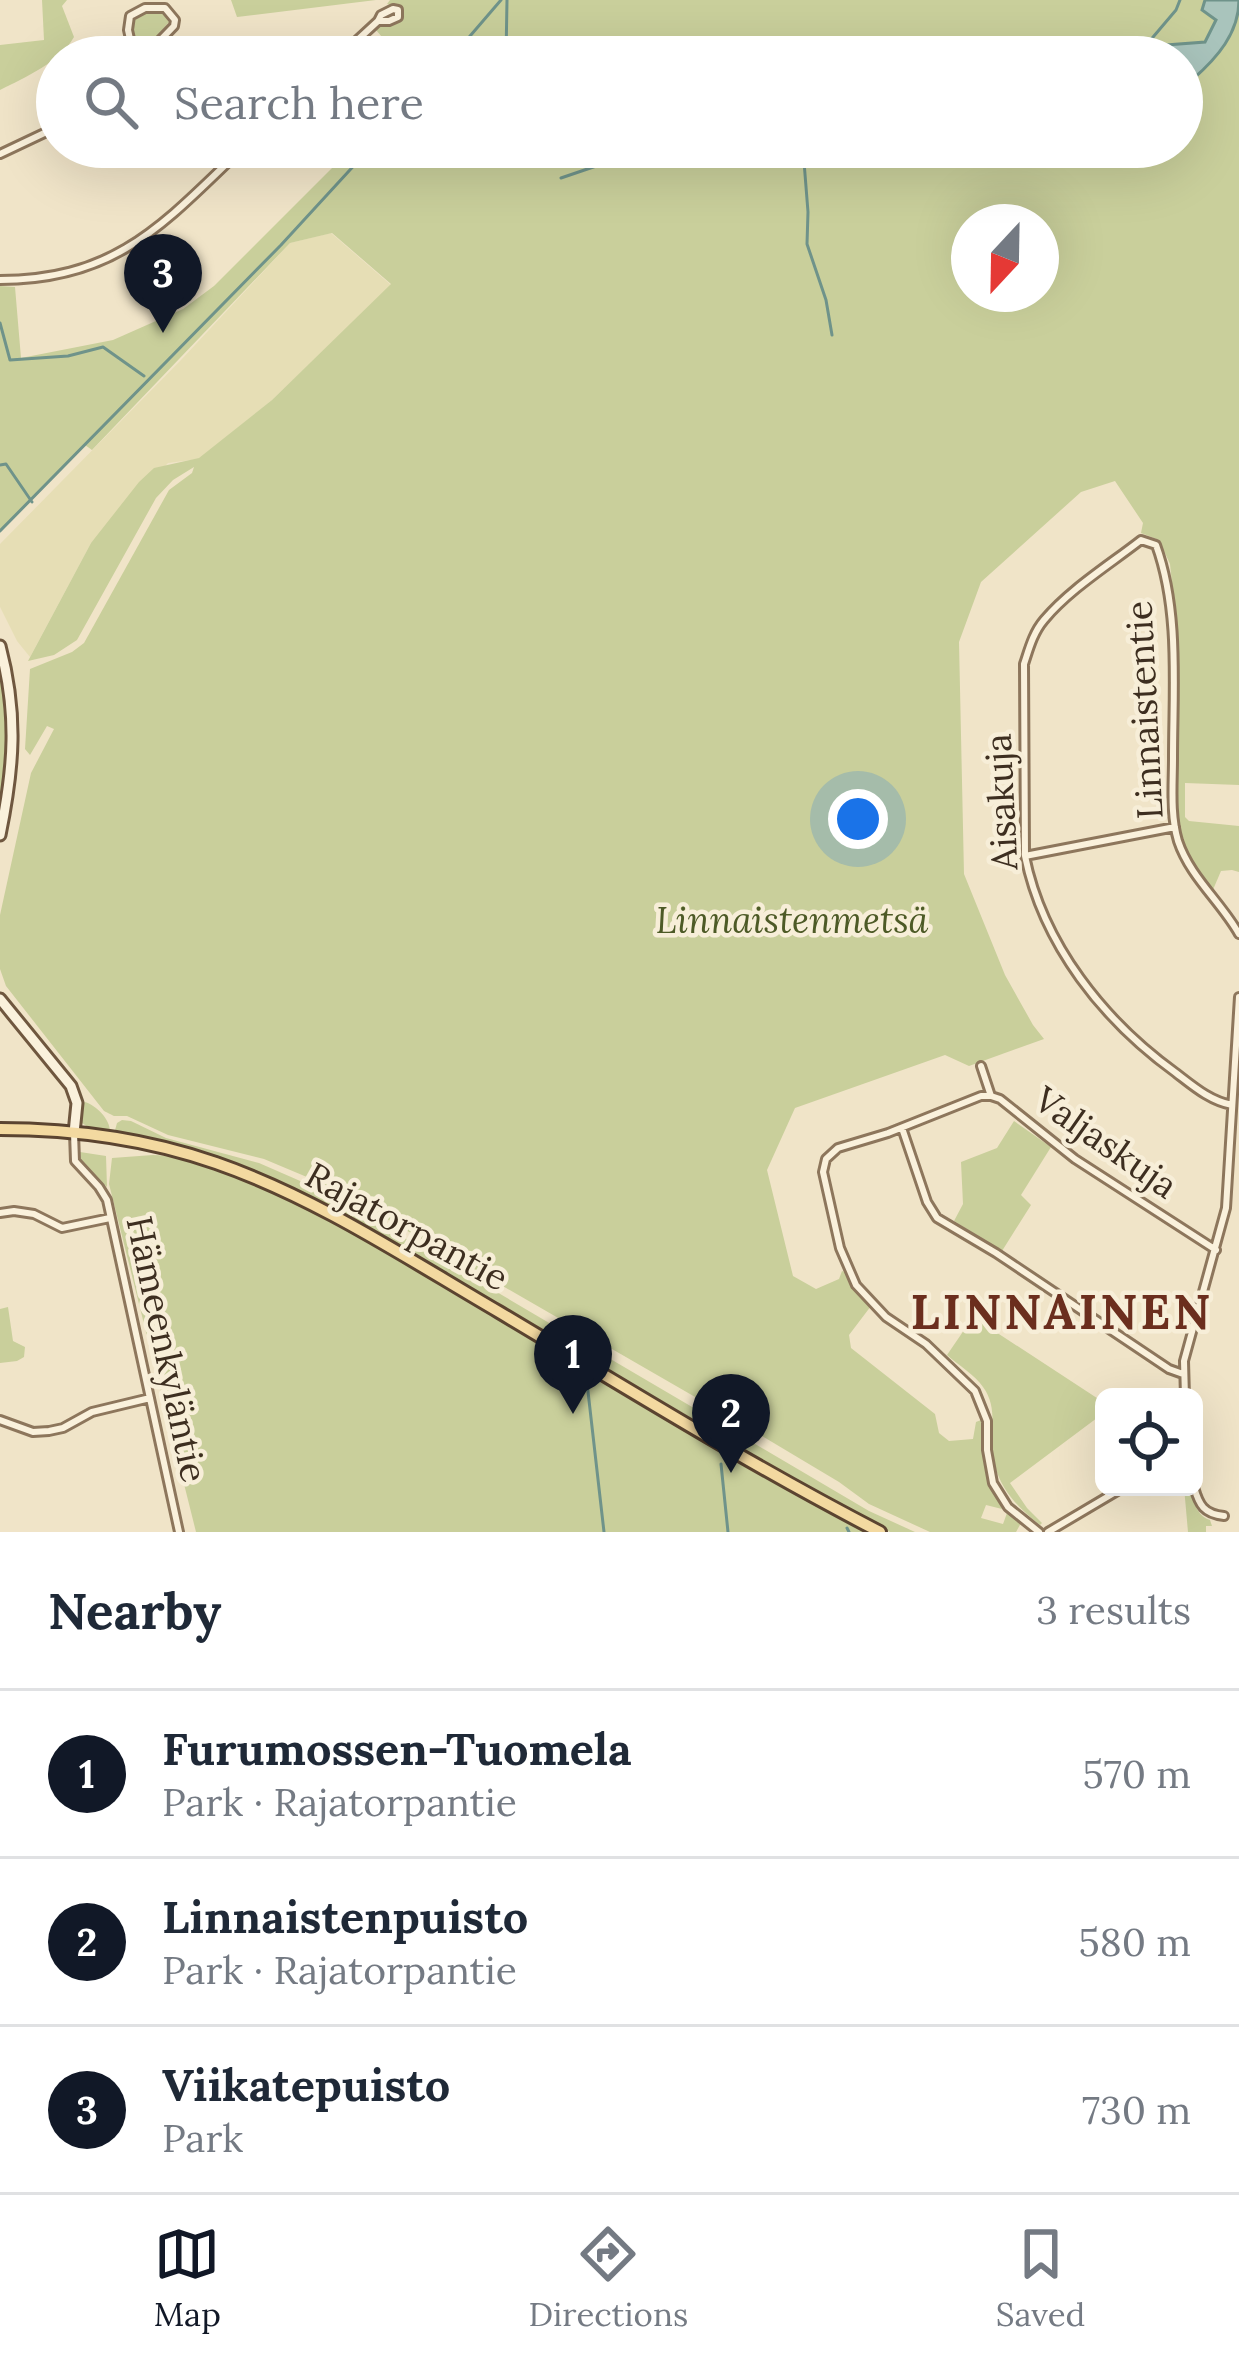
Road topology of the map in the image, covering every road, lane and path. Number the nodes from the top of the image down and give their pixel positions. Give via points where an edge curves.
1 (378, 21) dead end
2 (129, 36) edge
3 (164, 36) edge
4 (362, 36) edge
5 (36, 137) edge
6 (0, 154) edge
7 (221, 168) edge
8 (0, 280) edge
9 (1148, 541) joint
10 (0, 646) edge
11 (1175, 827) junction
12 (0, 835) edge
13 (1025, 856) junction
14 (1239, 934) edge
15 (1239, 997) edge
16 (0, 999) edge
17 (981, 1066) dead end
18 (991, 1096) junction
19 (1232, 1105) junction
20 (902, 1128) junction
21 (0, 1129) edge
22 (74, 1132) junction
23 (0, 1214) edge
24 (110, 1218) junction
25 (1216, 1250) junction
26 (1183, 1374) junction
27 (1184, 1388) edge
28 (150, 1398) junction
29 (0, 1420) edge
30 (1108, 1496) edge
31 (1196, 1496) edge
32 (1224, 1516) dead end
33 (179, 1532) edge
34 (880, 1532) edge
35 (1044, 1532) edge

1 - 4 street
2 - 3 street via 130,16 165,8 175,20
5 - 6 street
7 - 8 street via 105,261
9 - 11 street, Linnaistentie via 1161,558 1168,603
9 - 13 street, Aisakuja via 1080,587 1031,640 1024,664
10 - 12 street via 13,717
11 - 13 street
11 - 14 street, Linnaistentie via 1192,870
13 - 19 street, Aisakuja via 1051,926 1106,1013 1156,1059
15 - 19 street
16 - 22 street, Hämeenkyläntie via 71,1086
17 - 18 street, Valjaskuja
18 - 20 street
18 - 25 street, Valjaskuja
19 - 25 street
20 - 26 street via 937,1218
20 - 35 street via 838,1148 826,1160 845,1264 872,1305 975,1391 987,1420 993,1483 1008,1507
21 - 22 main road, Rajatorpantie
22 - 24 street, Hämeenkyläntie via 75,1161 102,1190
22 - 34 main road, Rajatorpantie via 214,1162 304,1201
23 - 24 street via 34,1214 62,1228
24 - 28 street, Hämeenkyläntie
25 - 26 street
26 - 27 street
28 - 29 street via 49,1431
28 - 33 street, Hämeenkyläntie
30 - 35 street
31 - 32 street via 1207,1513

